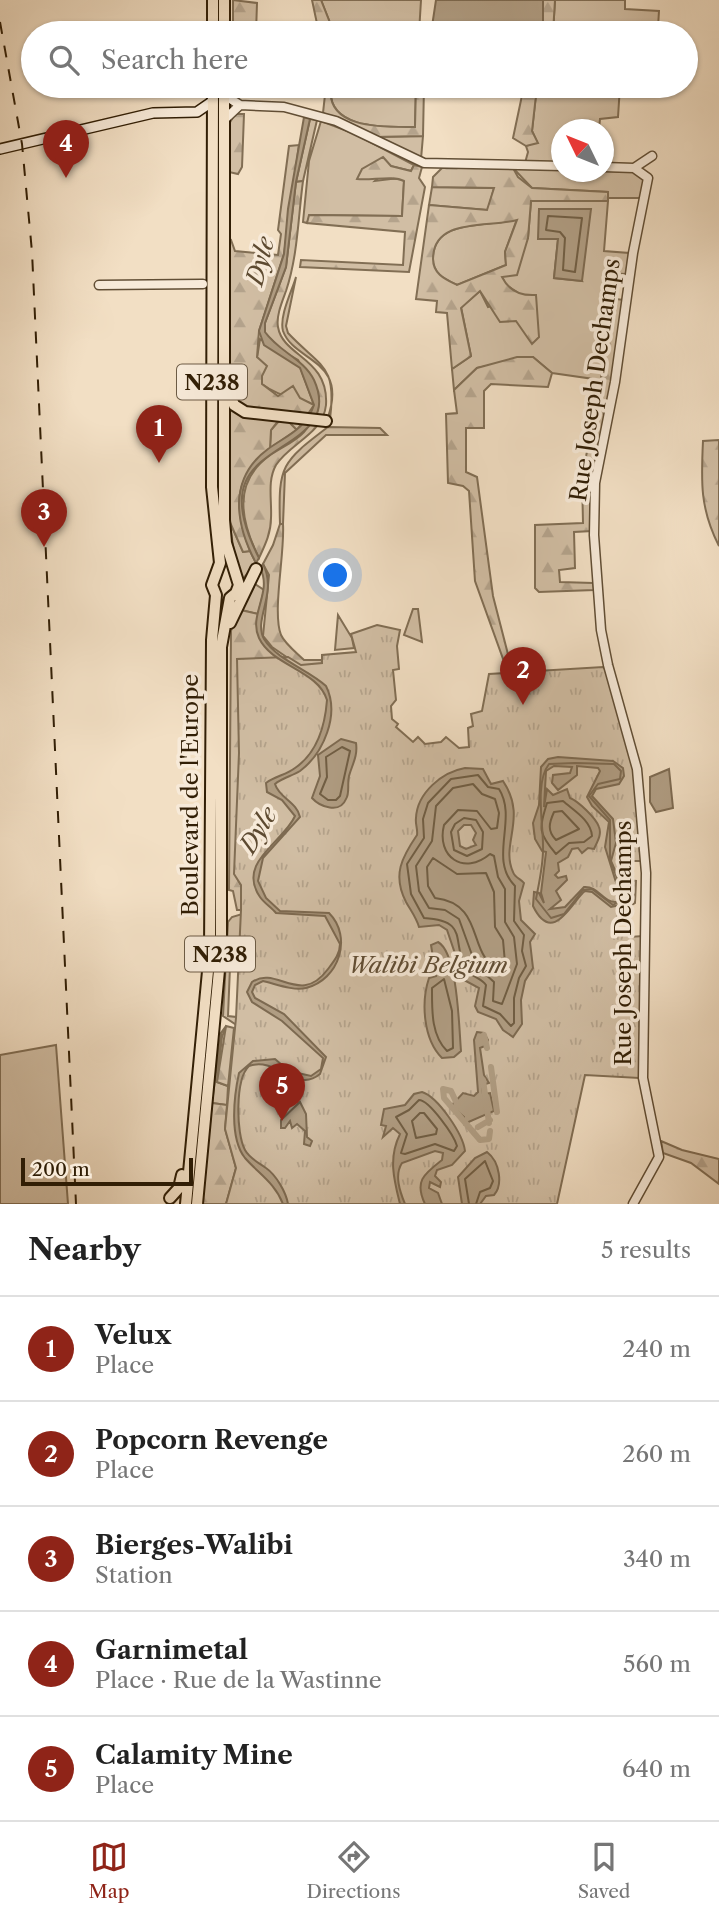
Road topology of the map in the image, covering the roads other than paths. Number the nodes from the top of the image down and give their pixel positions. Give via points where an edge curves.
1 (213, 0) edge
2 (224, 0) edge
3 (213, 21) edge
4 (224, 21) edge
5 (224, 98) edge
6 (231, 98) edge
7 (213, 101) joint
8 (240, 105) junction
9 (197, 112) junction
10 (224, 120) junction
11 (213, 136) junction
12 (0, 149) edge
13 (652, 156) dead end
14 (551, 166) edge
15 (614, 167) edge
16 (634, 168) junction
17 (203, 284) dead end
18 (99, 285) dead end
19 (223, 381) junction
20 (322, 420) dead end
21 (256, 569) dead end
22 (219, 573) junction
23 (234, 575) junction
24 (216, 596) junction
25 (230, 598) junction
26 (223, 723) junction
27 (190, 1142) junction
28 (170, 1198) dead end
29 (186, 1204) edge
30 (197, 1204) edge
31 (633, 1204) edge

1 - 3 highway
2 - 4 highway
5 - 10 highway, Boulevard de l'Europe / N238
6 - 8 street
7 - 9 main road
7 - 11 highway, Boulevard de l'Europe / N238
8 - 10 street
8 - 14 street via 276,105 345,125 409,158 433,165
9 - 11 main road
9 - 12 main road via 153,113
10 - 19 highway, Boulevard de l'Europe / N238
11 - 22 highway, Boulevard de l'Europe / N238 via 212,487
13 - 16 street
15 - 16 street
16 - 31 street, Rue Joseph Dechamps via 648,178 595,483 594,535 601,630 637,769 646,873 643,1078 659,1157
17 - 18 street
19 - 20 highway via 241,410
19 - 23 highway, Boulevard de l'Europe / N238 via 224,520
21 - 26 highway via 231,620
22 - 23 highway
22 - 24 highway, Boulevard de l'Europe via 212,585
23 - 25 highway, Boulevard de l'Europe via 239,587
24 - 25 highway
24 - 27 highway, Boulevard de l'Europe / N238 via 210,950
25 - 26 highway, Boulevard de l'Europe / N238 via 221,647
26 - 30 highway, Boulevard de l'Europe / N238 via 221,949
27 - 28 highway via 184,1150 179,1188
27 - 29 highway, Boulevard de l'Europe / N238

